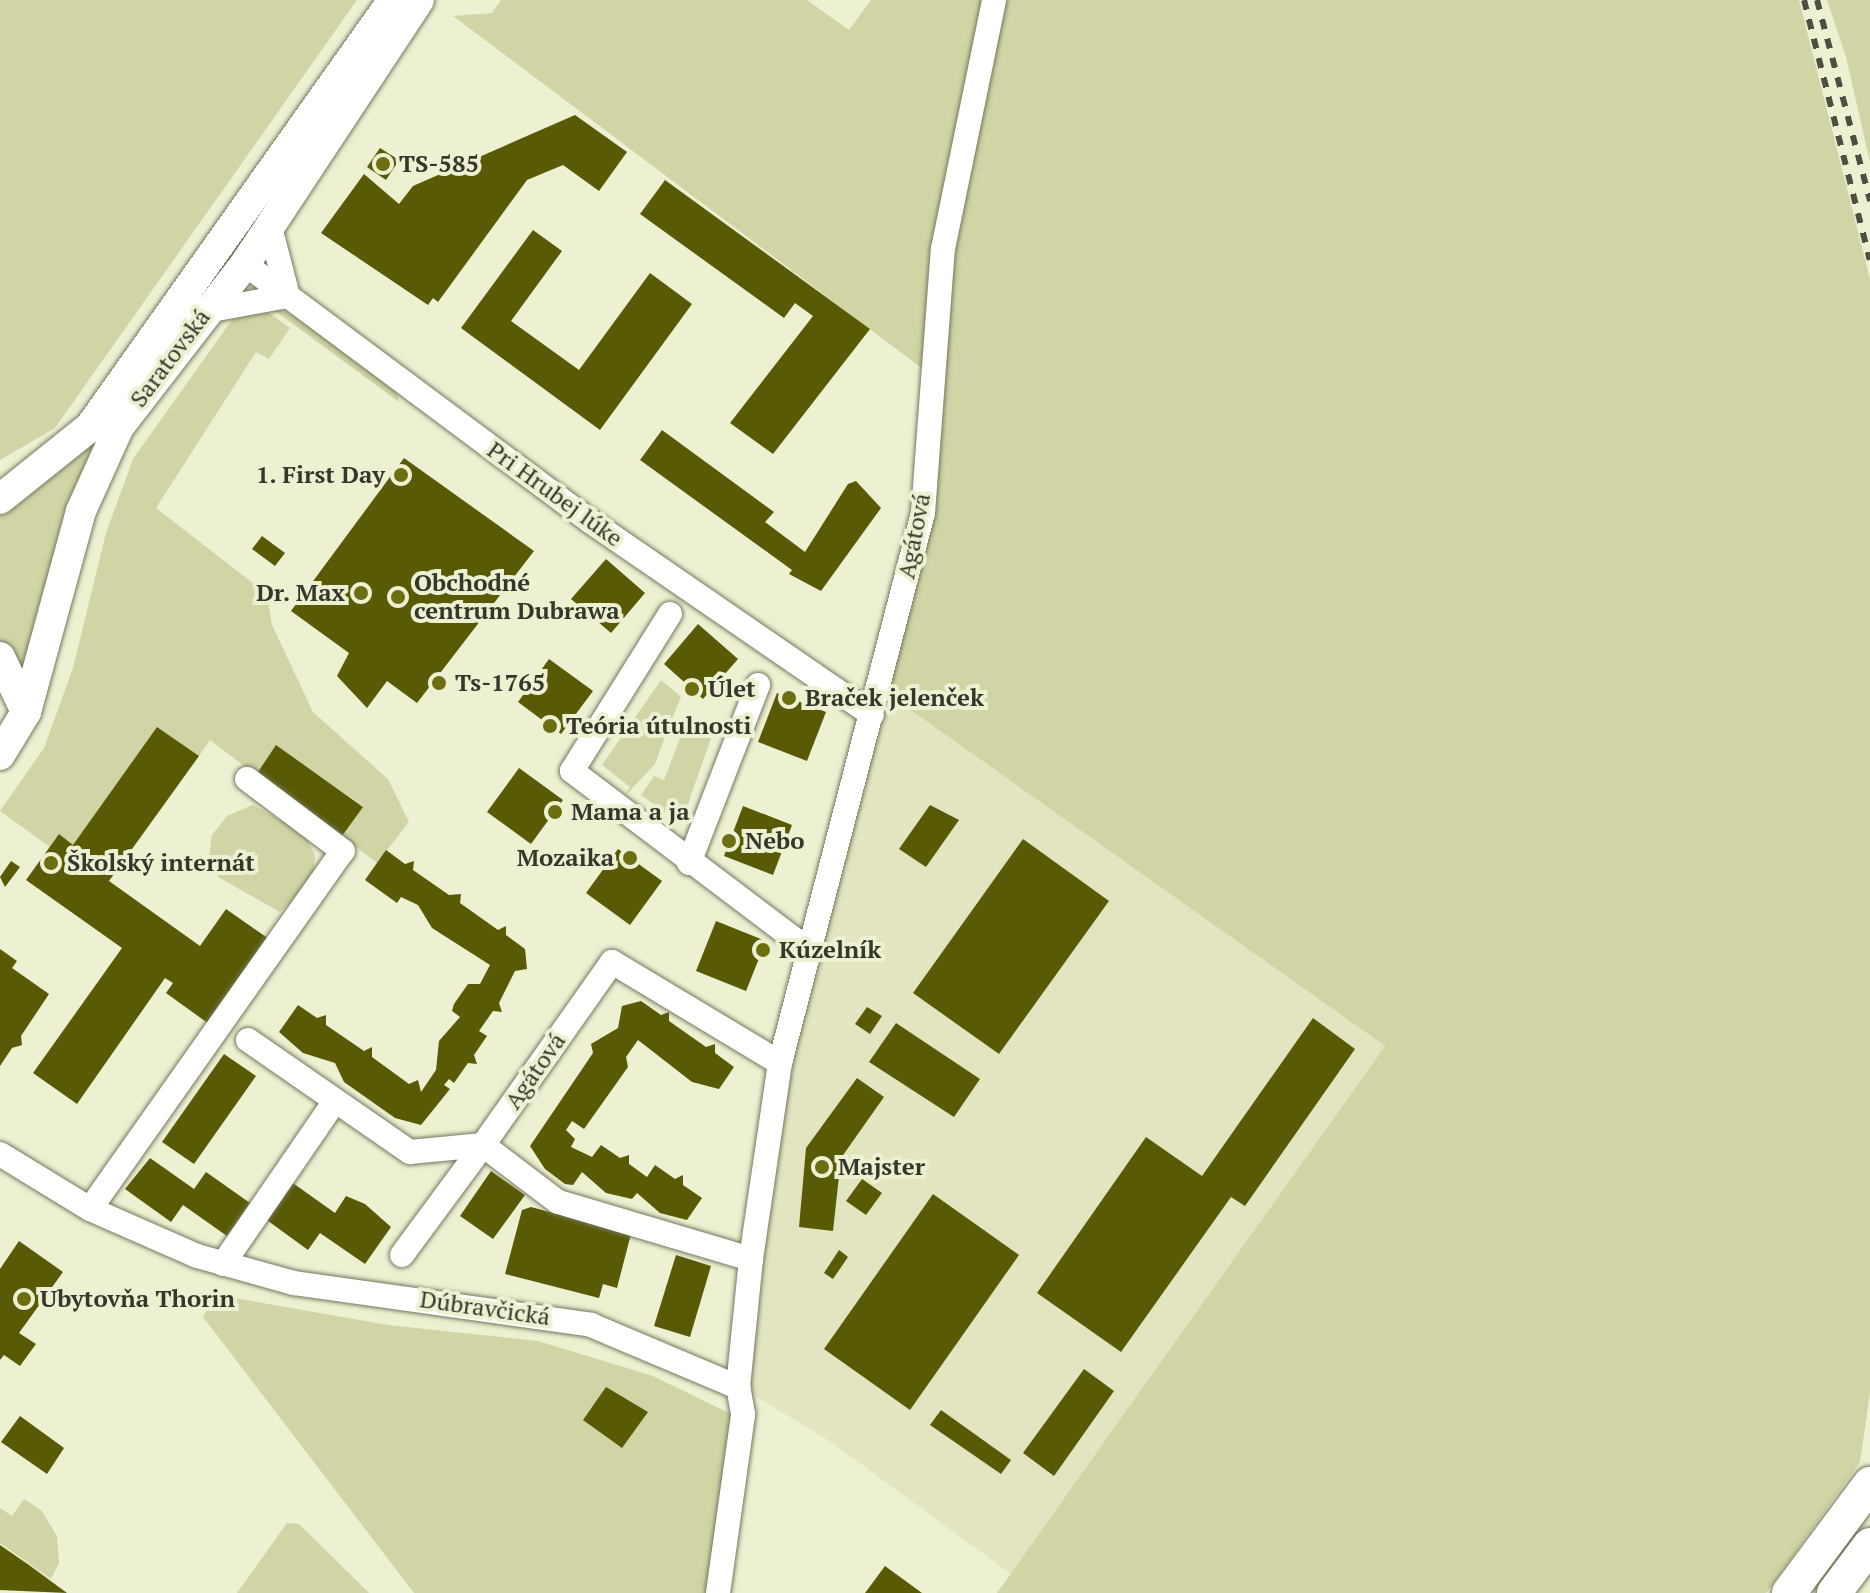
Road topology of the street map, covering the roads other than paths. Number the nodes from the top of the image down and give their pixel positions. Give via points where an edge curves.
1 (393, 0) edge
2 (419, 0) edge
3 (994, 0) edge
4 (238, 221) junction
5 (270, 227) junction
6 (210, 259) junction
7 (245, 264) junction
8 (288, 296) junction
9 (206, 311) junction
10 (0, 499) edge
11 (670, 614) dead end
12 (0, 657) edge
13 (758, 685) dead end
14 (26, 712) junction
15 (872, 715) junction
16 (0, 755) edge
17 (247, 779) dead end
18 (689, 863) junction
19 (810, 951) junction
20 (248, 1040) dead end
21 (780, 1063) junction
22 (335, 1101) junction
23 (483, 1145) junction
24 (0, 1154) edge
25 (90, 1209) junction
26 (402, 1255) dead end
27 (751, 1259) junction
28 (223, 1264) junction
29 (738, 1387) junction
30 (1862, 1494) edge
31 (1870, 1545) edge
32 (1836, 1591) edge
33 (718, 1593) edge
34 (1789, 1593) edge

1 - 4 main road, Saratovská
2 - 5 main road, Saratovská
3 - 15 street, Agátová via 943,249 923,513
4 - 6 main road, Saratovská
4 - 7 main road
5 - 7 main road, Saratovská
5 - 8 street
6 - 7 main road
6 - 10 main road, Saratovská via 90,427
7 - 8 street, Pri Hrubej lúke
7 - 9 main road, Saratovská
8 - 9 street
8 - 15 street, Pri Hrubej lúke via 590,521
9 - 14 main road, Saratovská via 148,384 96,470
11 - 18 street via 572,771
12 - 14 main road
13 - 18 street
14 - 16 main road, Saratovská
15 - 19 street, Agátová
17 - 25 street via 343,851
18 - 19 street
19 - 21 street, Agátová
20 - 22 street
21 - 23 street, Agátová via 612,962
21 - 27 street, Agátová
22 - 23 street via 410,1152
22 - 28 street
23 - 26 street
23 - 27 street via 558,1202
24 - 25 street, Dúbravčická
25 - 28 street, Dúbravčická
27 - 29 street, Agátová
28 - 29 street, Dúbravčická via 294,1283 591,1325
29 - 33 street, Agátová via 743,1414
30 - 34 highway
31 - 32 highway

